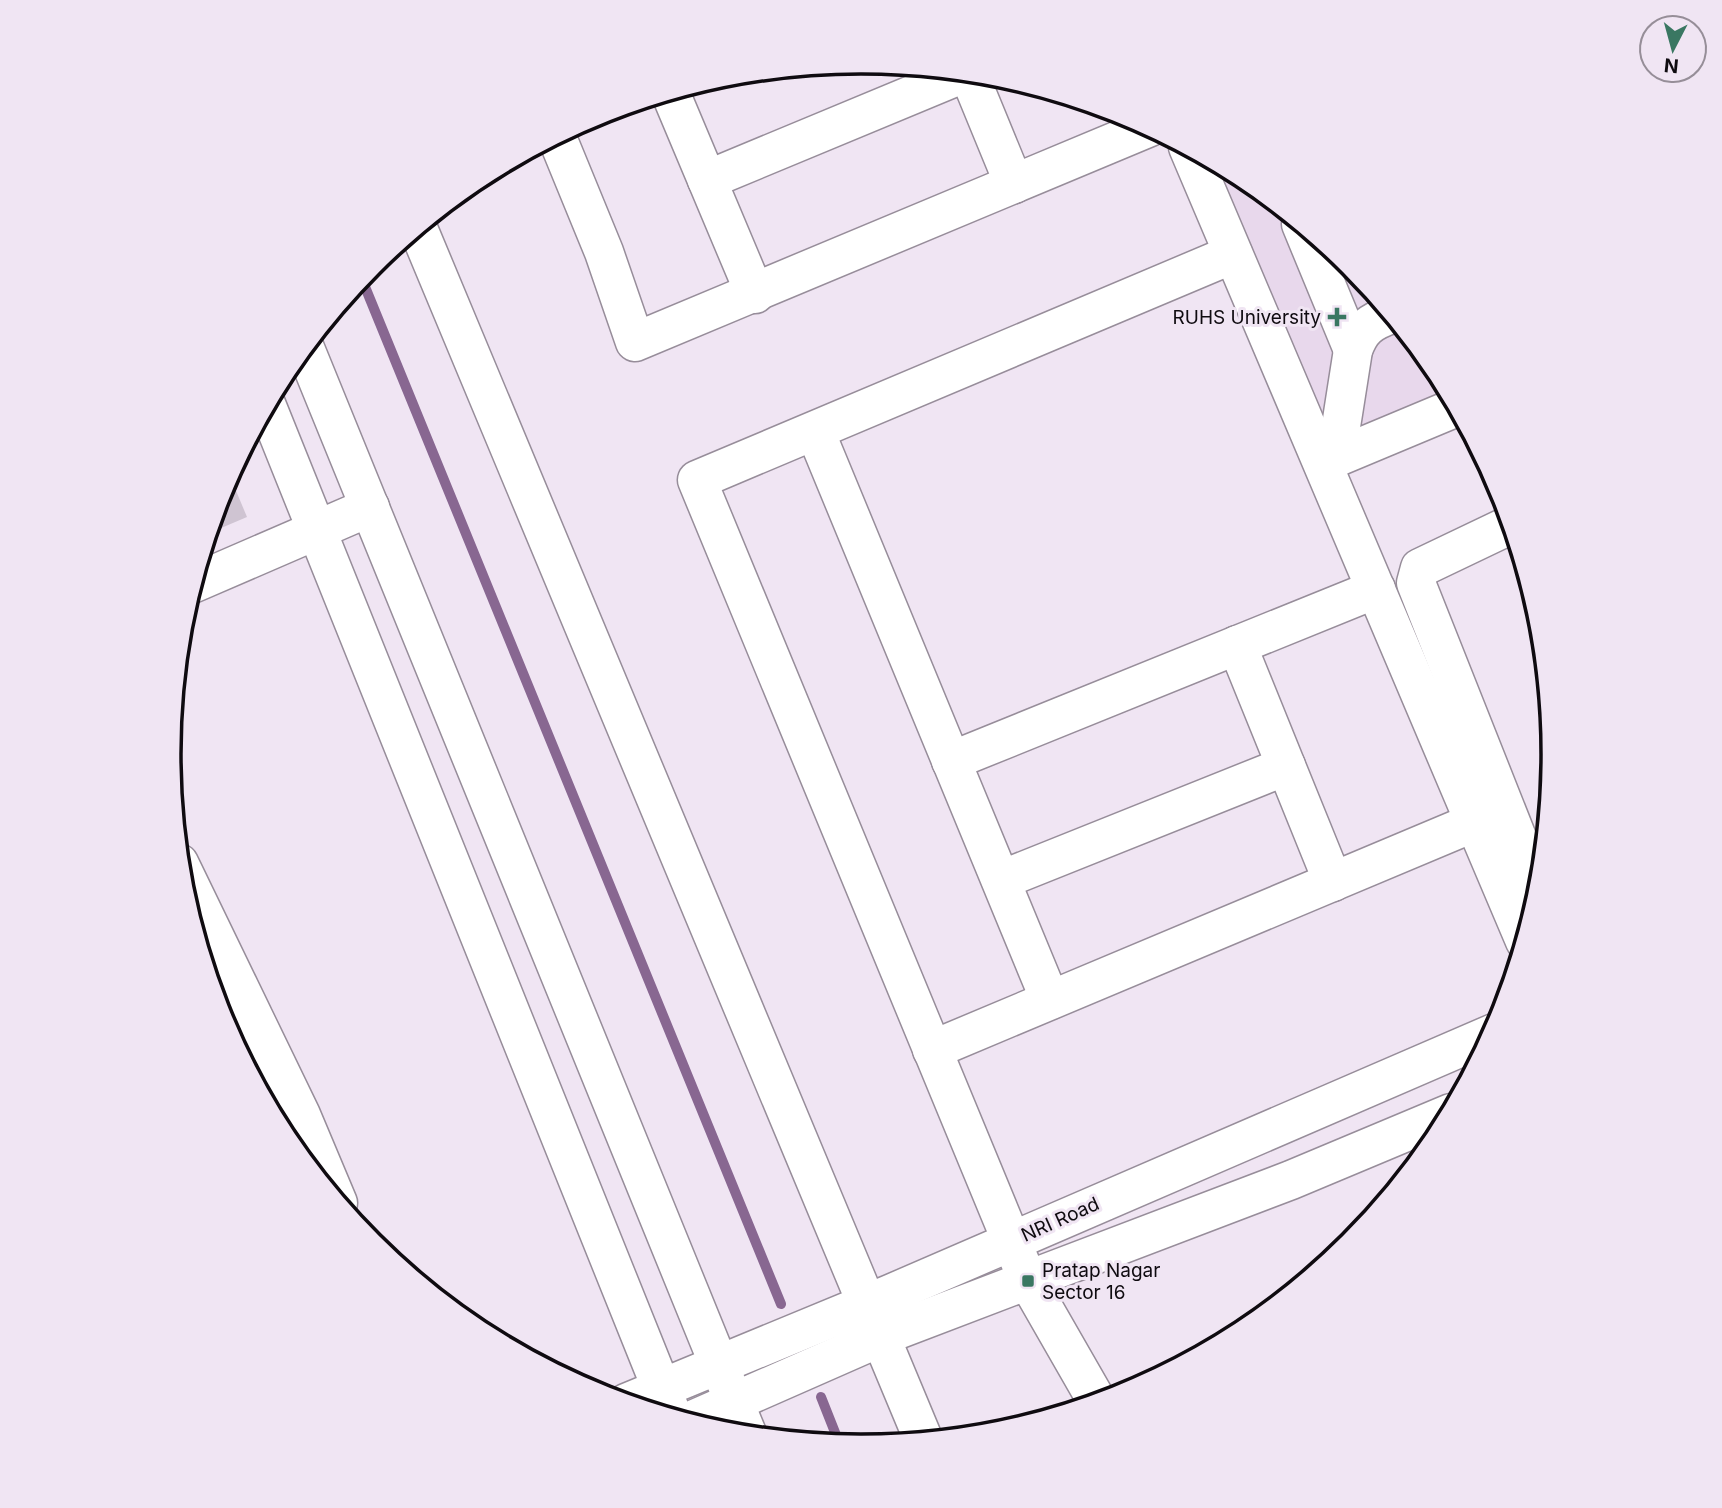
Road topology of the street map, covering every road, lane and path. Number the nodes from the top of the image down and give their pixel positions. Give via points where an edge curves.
1 (951, 79) edge
2 (973, 83) edge
3 (674, 100) edge
4 (1137, 132) edge
5 (560, 144) edge
6 (1194, 161) edge
7 (707, 180) junction
8 (1014, 184) junction
9 (421, 235) edge
10 (1308, 241) edge
11 (1233, 254) junction
12 (755, 294) junction
13 (1383, 318) edge
14 (1353, 350) junction
15 (309, 357) edge
16 (1448, 411) edge
17 (271, 416) edge
18 (815, 431) junction
19 (1330, 460) junction
20 (369, 507) junction
21 (317, 529) junction
22 (1503, 529) edge
23 (204, 579) edge
24 (1376, 589) junction
25 (1237, 645) junction
26 (951, 761) junction
27 (1286, 766) junction
28 (1475, 822) junction
29 (1531, 872) edge
30 (1001, 880) junction
31 (1333, 882) junction
32 (200, 911) edge
33 (1519, 926) edge
34 (1050, 1000) junction
35 (1478, 1040) edge
36 (932, 1051) junction
37 (289, 1119) edge
38 (1434, 1120) edge
39 (303, 1143) edge
40 (1012, 1240) junction
41 (1028, 1281) junction
42 (874, 1321) junction
43 (717, 1367) junction
44 (1092, 1394) edge
45 (667, 1403) edge
46 (741, 1419) edge
47 (920, 1432) edge

1 - 7 street
2 - 8 street
3 - 7 street
4 - 8 street
5 - 12 street via 635,342
6 - 11 street
7 - 12 street
8 - 12 street
9 - 42 street
10 - 14 street
11 - 18 street
11 - 19 street
13 - 14 street via 1369,323
14 - 19 street
15 - 20 street
16 - 19 street
17 - 21 street
18 - 26 street
18 - 36 street via 697,480
19 - 24 street
20 - 21 street
20 - 43 street
21 - 23 street
21 - 45 street
22 - 29 street via 1420,568 1416,583
24 - 25 street
24 - 28 street
25 - 26 street
25 - 27 street
26 - 30 street
27 - 30 street
27 - 31 street
28 - 31 street
28 - 33 street
30 - 34 street
31 - 34 street
32 - 37 street
34 - 36 street
35 - 40 street, NRI Road
36 - 40 street
37 - 39 street
38 - 41 street, NRI Road
40 - 41 street
40 - 42 street, NRI Road
41 - 42 street, NRI Road
41 - 44 street
42 - 43 street, NRI Road
42 - 46 street, NRI Road
42 - 47 street
43 - 45 street, NRI Road
43 - 46 street

